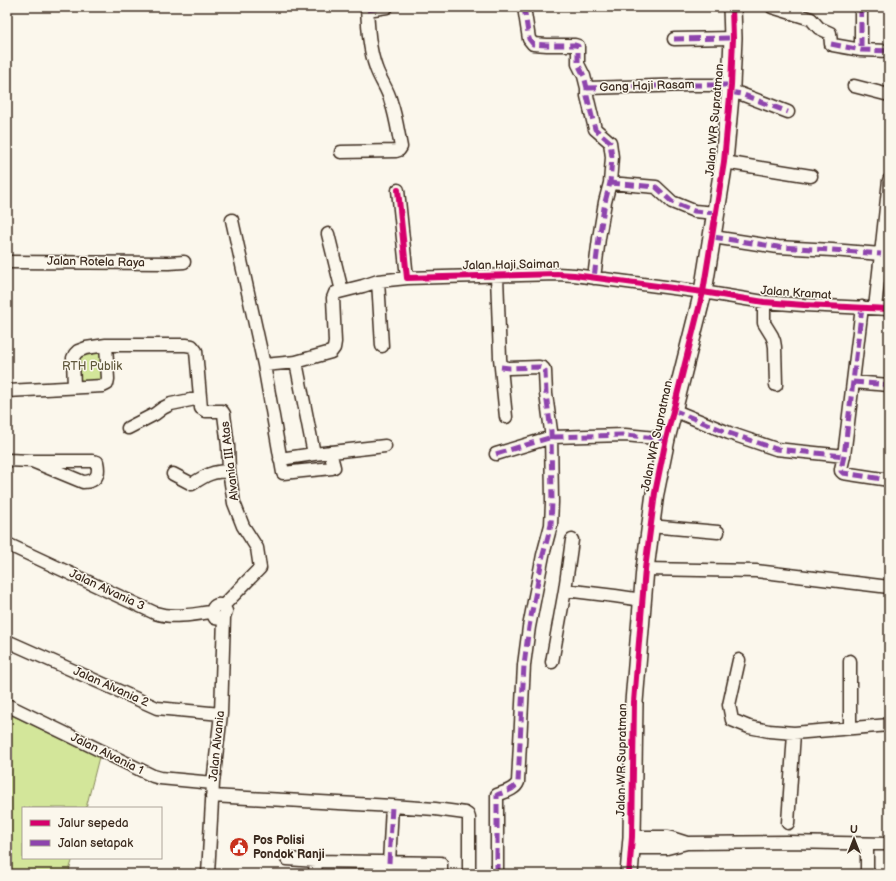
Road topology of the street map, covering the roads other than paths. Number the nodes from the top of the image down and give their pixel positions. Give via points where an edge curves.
1 (388, 7) edge
2 (524, 7) edge
3 (732, 7) edge
4 (772, 7) edge
5 (861, 7) edge
6 (367, 9) edge
7 (732, 38) junction
8 (674, 39) dead end
9 (861, 50) junction
10 (889, 51) edge
11 (854, 86) dead end
12 (587, 88) junction
13 (731, 88) junction
14 (889, 95) edge
15 (788, 112) dead end
16 (341, 152) dead end
17 (724, 162) junction
18 (811, 176) dead end
19 (889, 180) edge
20 (610, 183) junction
21 (398, 190) dead end
22 (716, 214) junction
23 (232, 220) dead end
24 (328, 234) dead end
25 (713, 237) junction
26 (884, 248) edge
27 (7, 262) edge
28 (184, 262) dead end
29 (497, 276) junction
30 (407, 278) junction
31 (594, 278) junction
32 (378, 280) junction
33 (342, 291) junction
34 (703, 292) junction
35 (764, 302) junction
36 (862, 307) junction
37 (875, 308) junction
38 (889, 309) edge
39 (106, 345) junction
40 (382, 346) dead end
41 (296, 362) junction
42 (264, 365) junction
43 (501, 367) junction
44 (853, 382) junction
45 (776, 384) dead end
46 (889, 385) edge
47 (74, 387) junction
48 (7, 391) edge
49 (200, 398) junction
50 (673, 410) junction
51 (506, 417) dead end
52 (128, 428) dead end
53 (552, 437) junction
54 (666, 439) junction
55 (384, 446) dead end
56 (330, 452) junction
57 (314, 454) junction
58 (496, 454) dead end
59 (844, 456) junction
60 (280, 459) junction
61 (7, 460) edge
62 (32, 461) dead end
63 (229, 471) junction
64 (173, 474) dead end
65 (889, 480) edge
66 (650, 526) junction
67 (718, 532) dead end
68 (572, 540) dead end
69 (7, 544) edge
70 (645, 569) junction
71 (889, 587) edge
72 (565, 590) junction
73 (642, 600) junction
74 (224, 611) junction
75 (7, 641) edge
76 (739, 660) dead end
77 (850, 661) dead end
78 (552, 662) dead end
79 (7, 705) edge
80 (221, 714) junction
81 (889, 725) edge
82 (850, 728) junction
83 (794, 733) junction
84 (213, 783) junction
85 (212, 796) junction
86 (392, 806) junction
87 (788, 823) dead end
88 (631, 843) junction
89 (867, 844) junction
90 (889, 844) edge
91 (287, 859) dead end
92 (316, 861) junction
93 (382, 866) edge
94 (208, 874) edge
95 (315, 874) edge
96 (441, 874) edge
97 (469, 874) edge
98 (497, 874) edge
99 (629, 874) edge
100 (866, 874) edge

1 - 6 street
2 - 12 street via 529,39 533,44 578,46 578,64
3 - 7 street, Jalan WR Supratman
4 - 9 street via 811,19 819,28 830,33 831,44
5 - 9 street
6 - 16 street via 372,56 391,101 401,147 396,151
7 - 8 street
7 - 13 street, Jalan WR Supratman
9 - 10 street
11 - 14 street
12 - 13 street, Gang Haji Rasam via 690,85
12 - 20 street via 595,129 610,142
13 - 15 street, Gang Haji Rasam
13 - 17 street, Jalan WR Supratman
17 - 18 street
17 - 22 street, Jalan WR Supratman
19 - 26 street
20 - 22 street via 656,187 672,202 694,211
20 - 31 street
21 - 30 street
22 - 25 street, Jalan WR Supratman
23 - 42 street
24 - 33 street
25 - 26 street via 778,247 832,250
25 - 34 street, Jalan WR Supratman
26 - 37 street
27 - 28 street, Jalan Rotela Raya
29 - 30 street, Jalan Haji Saiman
29 - 31 street, Jalan Haji Saiman via 557,274
29 - 43 street
30 - 32 street, Jalan Haji Saiman
31 - 34 street, Jalan Haji Saiman
32 - 33 street, Jalan Haji Saiman
32 - 40 street
33 - 41 street via 335,292 333,298 334,348 331,352
34 - 35 street, Jalan Kramat
34 - 50 street, Jalan WR Supratman
35 - 36 street, Jalan Kramat
35 - 45 street via 764,324 772,336 775,347
36 - 37 street, Jalan Kramat
36 - 44 street
37 - 38 street, Jalan Kramat
39 - 47 street via 86,348 75,354
39 - 47 street via 107,384
39 - 49 street via 192,346 196,351
41 - 42 street
41 - 57 street
42 - 60 street
43 - 51 street
43 - 53 street via 539,367 546,371 546,394
44 - 46 street
44 - 59 street
47 - 48 street
49 - 52 street via 171,404
49 - 63 street, Alvania III Atas via 201,408 206,411 222,411 224,414
50 - 54 street, Jalan WR Supratman
50 - 59 street via 776,449
53 - 54 street via 625,435
53 - 58 street
53 - 98 street via 551,525 543,555 524,665 518,782 514,788 497,795
54 - 66 street, Jalan WR Supratman
55 - 56 street
56 - 57 street
56 - 60 street via 334,464 332,468 285,474
57 - 60 street
59 - 65 street via 841,469 843,473
61 - 62 street
63 - 64 street via 208,474 192,484
63 - 74 street, Alvania III Atas via 234,503 243,526 257,548 260,568
66 - 67 street
66 - 70 street, Jalan WR Supratman
68 - 72 street
69 - 74 street, Jalan Alvania 3 via 156,613 182,616 212,612 217,605
70 - 71 street via 756,571
70 - 73 street, Jalan WR Supratman
72 - 73 street
72 - 78 street
73 - 88 street, Jalan WR Supratman via 634,702
74 - 80 street, Jalan Alvania
75 - 80 street, Jalan Alvania 2 via 157,708
76 - 83 street via 729,705 732,720 749,727
77 - 82 street
79 - 84 street, Jalan Alvania 1 via 152,776
80 - 84 street, Jalan Alvania
81 - 82 street
82 - 83 street
83 - 87 street
84 - 85 street, Jalan Alvania
85 - 86 street
85 - 94 street, Jalan Alvania
86 - 93 street
86 - 97 street via 460,812 468,815
88 - 89 street via 667,848 687,843
88 - 99 street, Jalan WR Supratman
89 - 90 street
89 - 100 street
91 - 92 street
92 - 93 street
92 - 95 street
93 - 96 street via 441,863

